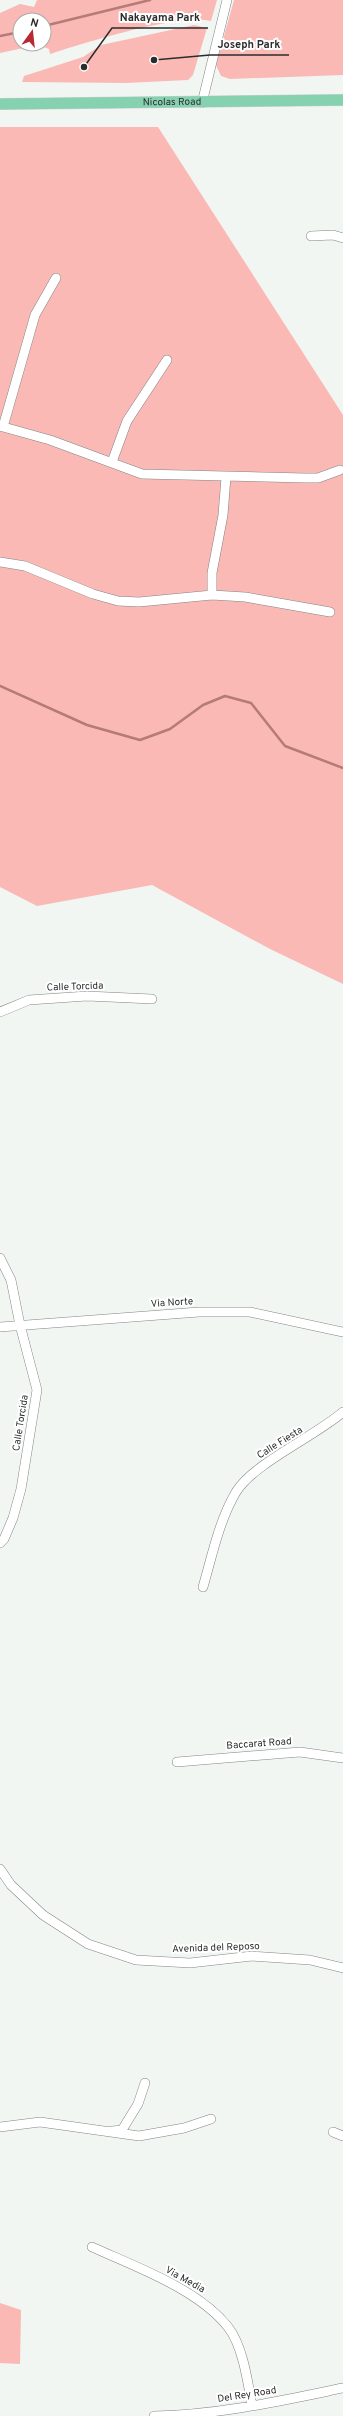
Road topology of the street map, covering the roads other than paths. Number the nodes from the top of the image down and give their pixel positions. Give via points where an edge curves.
1 (227, 0) edge
2 (343, 100) edge
3 (202, 103) junction
4 (0, 104) edge
5 (311, 236) dead end
6 (343, 238) edge
7 (56, 278) dead end
8 (167, 360) dead end
9 (1, 427) edge
10 (112, 462) junction
11 (340, 470) dead end
12 (226, 477) junction
13 (0, 562) edge
14 (212, 595) junction
15 (330, 612) dead end
16 (152, 999) dead end
17 (0, 1012) edge
18 (0, 1258) edge
19 (20, 1325) junction
20 (0, 1327) edge
21 (343, 1332) edge
22 (343, 1412) edge
23 (0, 1543) edge
24 (203, 1588) dead end
25 (343, 1758) edge
26 (177, 1762) dead end
27 (0, 1869) edge
28 (343, 1968) edge
29 (145, 2083) dead end
30 (211, 2119) dead end
31 (0, 2127) edge
32 (107, 2131) junction
33 (332, 2132) dead end
34 (343, 2136) edge
35 (92, 2247) dead end
36 (343, 2388) edge
37 (252, 2406) junction
38 (154, 2416) edge

1 - 3 street
2 - 3 main road, Nicolas Road
3 - 4 main road, Nicolas Road
5 - 6 street via 333,235
7 - 9 street via 35,315
8 - 10 street via 127,421
9 - 10 street via 50,440
10 - 12 street via 142,474
11 - 12 street via 318,478
12 - 14 street via 224,515 212,573
13 - 14 street via 25,566 93,594 118,601 139,602
14 - 15 street via 245,596
16 - 17 street, Calle Torcida via 87,996 29,1000
18 - 19 street, Calle Torcida via 11,1280
19 - 20 street, Via Norte
19 - 21 street, Via Norte via 199,1312 250,1312
19 - 23 street, Calle Torcida via 37,1390 21,1489 13,1518
22 - 24 street, Calle Fiesta via 328,1425 263,1466 237,1491 225,1516
25 - 26 street, Baccarat Road via 300,1752
27 - 28 street, Avenida del Reposo via 11,1885 43,1915 88,1944 136,1960 190,1963 252,1956 310,1960
29 - 32 street via 138,2104 122,2130
30 - 32 street via 184,2128 139,2136
31 - 32 street via 40,2122
33 - 34 street
35 - 37 street, Via Media via 149,2273 204,2303 229,2328 244,2364
36 - 37 street, Del Rey Road
37 - 38 street, Del Rey Road via 186,2415

